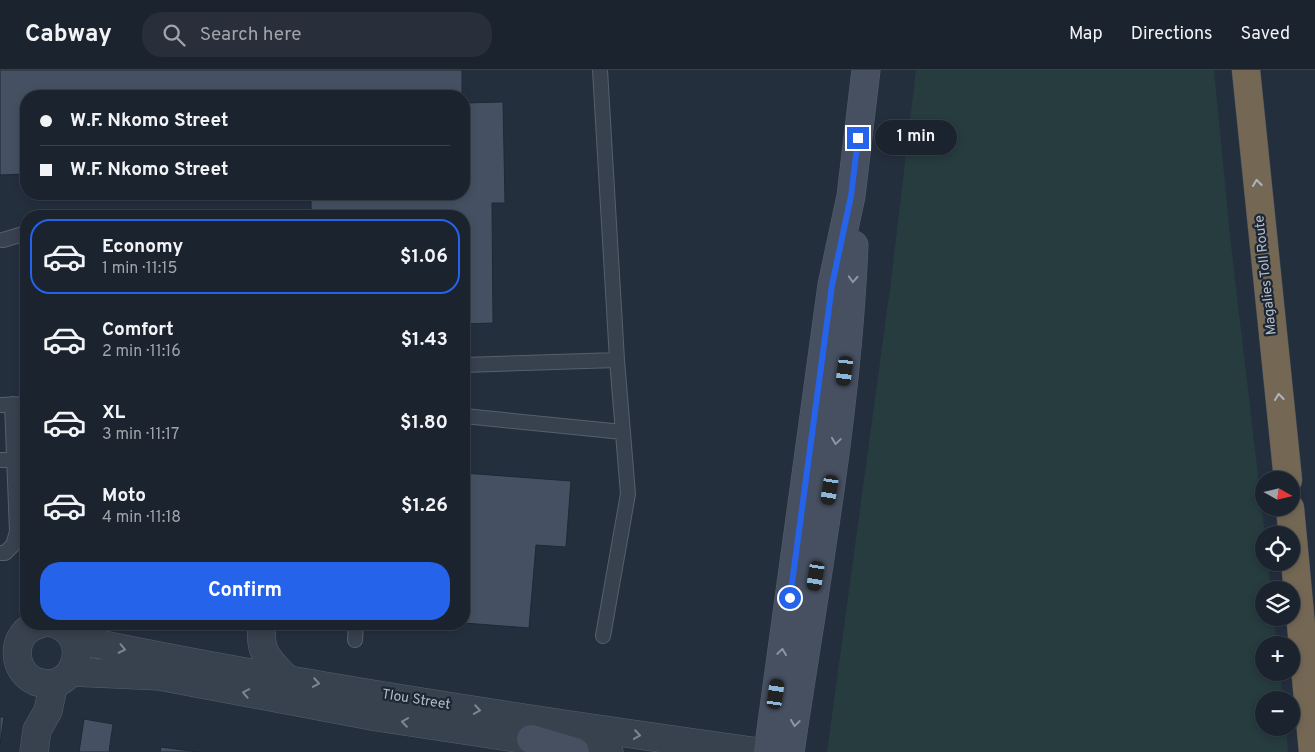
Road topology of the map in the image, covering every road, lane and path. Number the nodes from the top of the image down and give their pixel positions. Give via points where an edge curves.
1 (600, 70) edge
2 (866, 70) edge
3 (1246, 70) edge
4 (851, 196) junction
5 (20, 235) edge
6 (3, 240) dead end
7 (617, 360) junction
8 (470, 365) edge
9 (20, 404) edge
10 (6, 405) edge
11 (470, 417) edge
12 (623, 432) junction
13 (0, 460) edge
14 (15, 460) junction
15 (1287, 471) edge
16 (1291, 516) edge
17 (1293, 516) edge
18 (0, 553) edge
19 (40, 630) edge
20 (46, 630) edge
21 (53, 630) edge
22 (355, 630) edge
23 (261, 631) edge
24 (603, 636) dead end
25 (354, 640) dead end
26 (208, 665) junction
27 (35, 672) edge
28 (286, 678) junction
29 (1315, 685) edge
30 (531, 739) junction
31 (36, 741) edge
32 (575, 752) edge
33 (610, 752) edge
34 (758, 752) edge
35 (768, 752) edge
36 (790, 752) edge
37 (1313, 752) edge

1 - 7 lane
2 - 4 main road
15 -> 3 highway, Magalies Toll Route
35 -> 4 main road via 832,285
4 -> 36 main road via 855,226 845,371
5 - 6 lane
7 - 8 lane
7 - 12 lane
9 - 10 lane
10 - 14 lane
11 - 12 lane
12 - 24 lane via 628,494
13 - 14 lane
14 - 18 lane via 17,532 13,545 5,553
16 - 37 highway
17 - 29 highway
19 - 27 street via 19,641 16,653
20 - 27 street via 77,656
21 -> 26 street, Tlou Street
22 - 25 lane
23 - 26 street via 235,655
23 - 28 street via 269,662
26 - 28 street, Tlou Street
30 -> 27 street, Tlou Street via 377,718 159,676
27 - 31 street via 48,711
28 -> 34 street, Tlou Street
30 - 32 main road
30 - 33 street, Tlou Street

